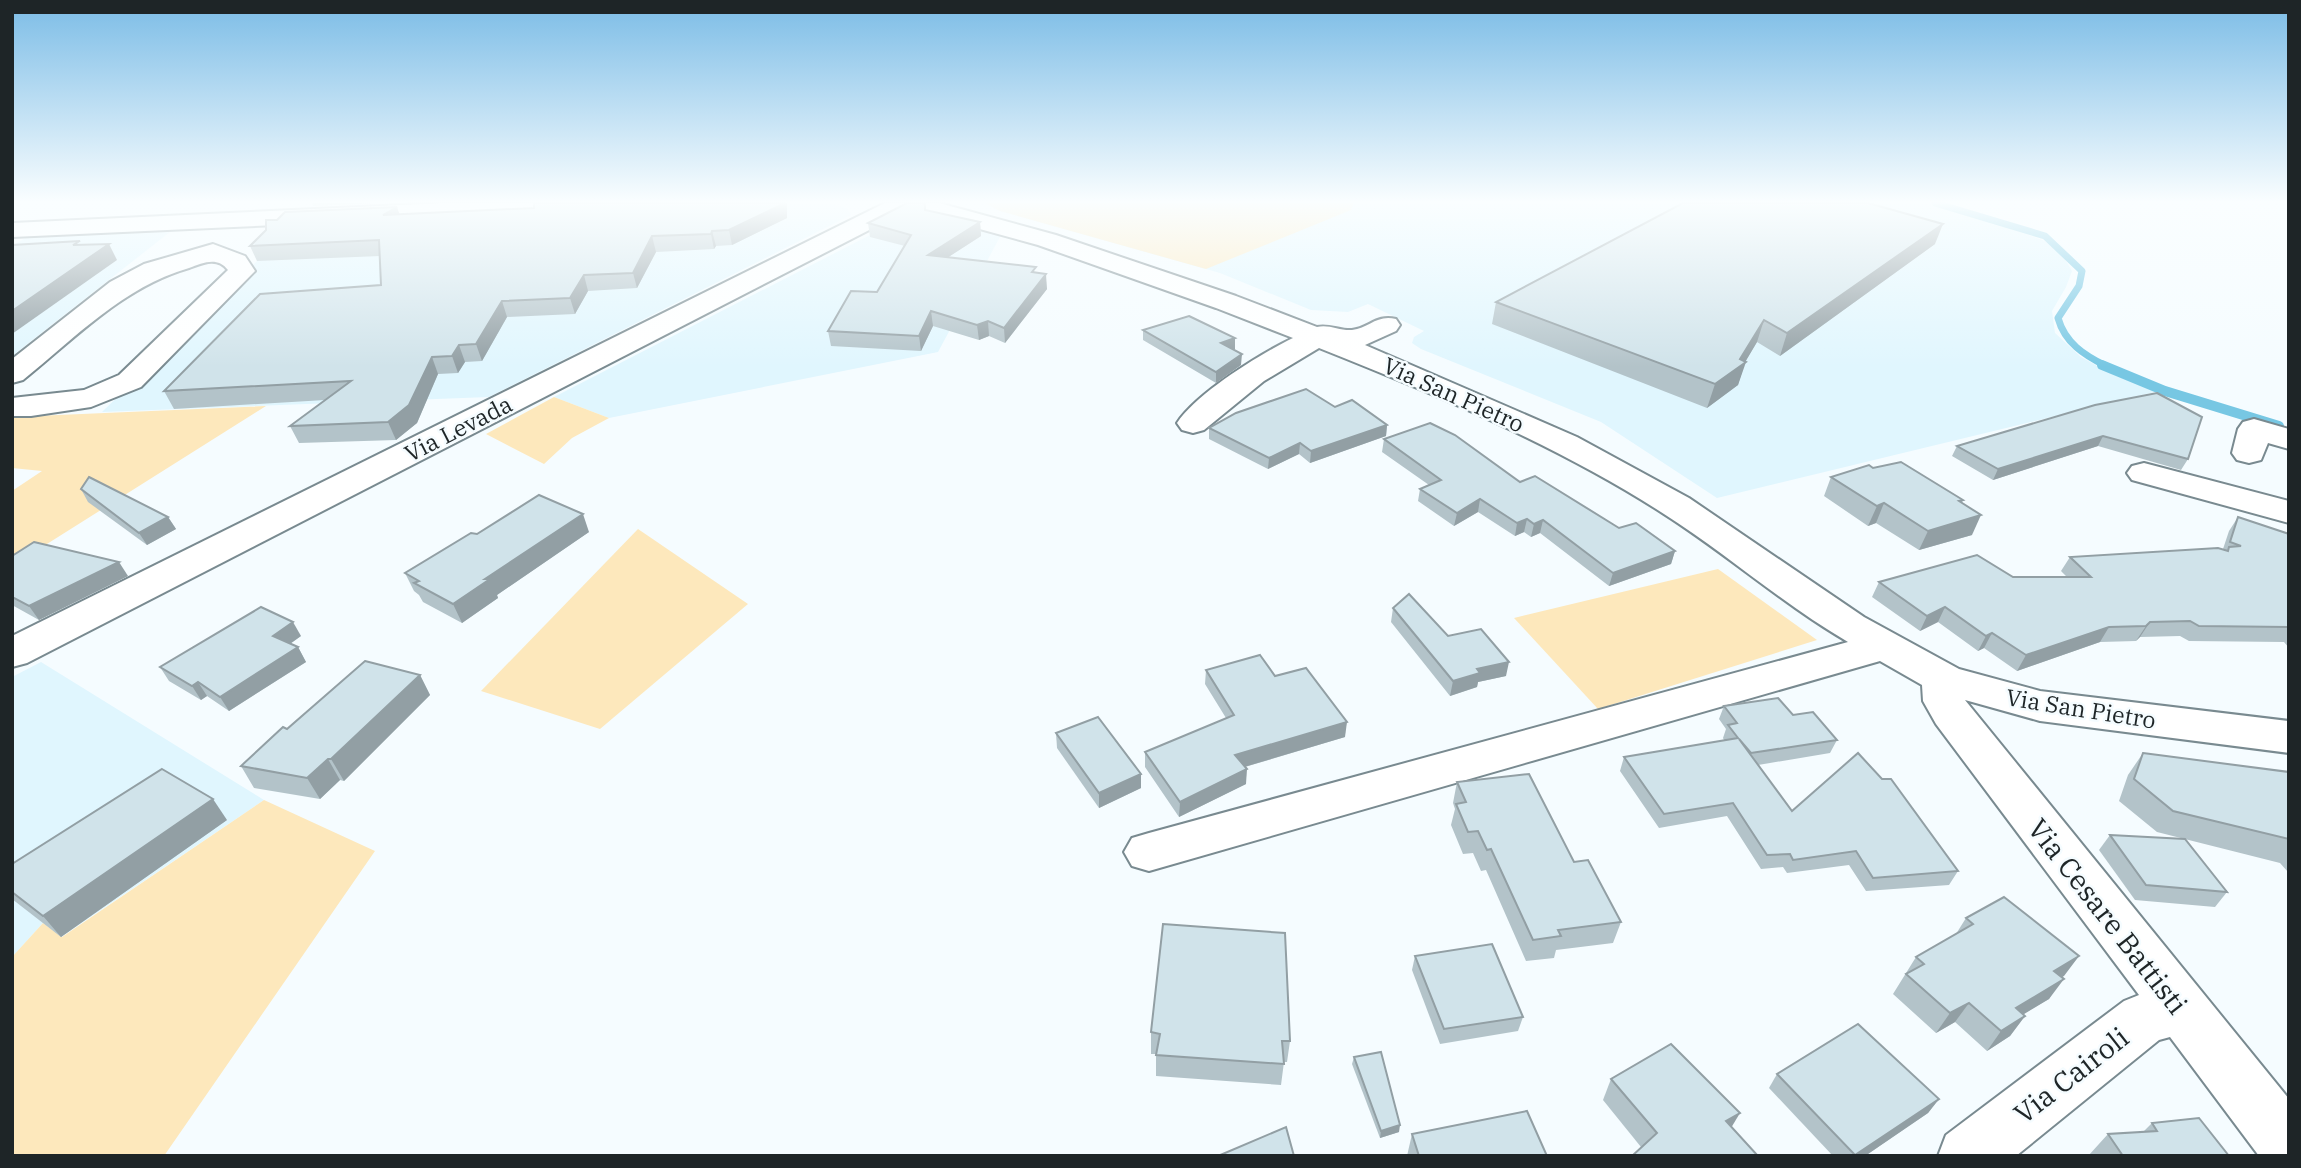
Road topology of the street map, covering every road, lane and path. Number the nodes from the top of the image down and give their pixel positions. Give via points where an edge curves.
1 (194, 258) edge
2 (227, 258) edge
3 (796, 258) edge
4 (1105, 258) edge
5 (1207, 288) junction
6 (1350, 331) junction
7 (12, 374) edge
8 (12, 407) edge
9 (1193, 423) dead end
10 (2289, 439) edge
11 (2249, 453) dead end
12 (2144, 472) dead end
13 (1676, 506) junction
14 (2289, 512) edge
15 (1883, 646) junction
16 (12, 653) edge
17 (1945, 680) junction
18 (2289, 737) edge
19 (1149, 852) dead end
20 (2182, 1010) junction
21 (2289, 1147) edge
22 (1968, 1156) edge

1 - 7 street via 153,270 119,288
2 - 8 street via 236,261 242,271 130,381 91,398
3 - 16 street, Via Levada
4 - 5 street
5 - 6 street
5 - 6 street via 1219,281 1312,315 1337,319
6 - 9 street via 1295,347 1249,375
6 - 13 street, Via San Pietro via 1456,395 1565,443
6 - 13 street via 1576,434
10 - 11 street via 2254,429
12 - 14 street
13 - 15 street, Via San Pietro
15 - 17 street, Via San Pietro
15 - 19 street
17 - 18 street, Via San Pietro via 2040,706
17 - 20 street, Via Cesare Battisti via 1942,698 1951,713
20 - 21 street, Via Cesare Battisti
20 - 22 street, Via Cairoli via 2144,1018

